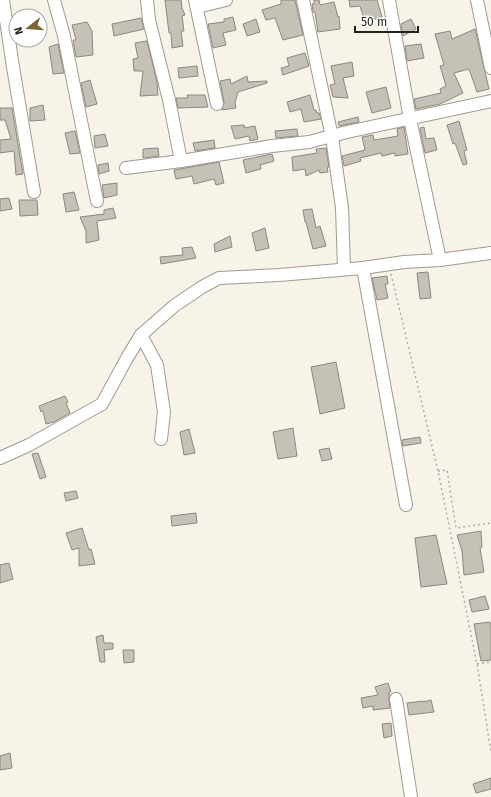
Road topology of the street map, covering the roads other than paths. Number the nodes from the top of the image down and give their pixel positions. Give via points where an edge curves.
1 (3, 0) edge
2 (54, 0) edge
3 (147, 0) edge
4 (226, 0) edge
5 (303, 0) edge
6 (389, 0) edge
7 (477, 0) edge
8 (196, 3) edge
9 (491, 68) edge
10 (491, 101) edge
11 (217, 104) dead end
12 (410, 119) junction
13 (332, 136) junction
14 (181, 161) junction
15 (126, 168) dead end
16 (34, 192) dead end
17 (97, 201) dead end
18 (491, 253) edge
19 (440, 260) junction
20 (344, 268) junction
21 (363, 268) junction
22 (141, 335) junction
23 (161, 439) dead end
24 (0, 458) edge
25 (406, 505) dead end
26 (396, 699) dead end
27 (411, 797) edge

1 - 16 street
2 - 17 street via 64,36
3 - 14 street via 149,20
4 - 8 street
5 - 13 street
6 - 12 street
7 - 9 street
8 - 11 street
10 - 12 street
12 - 13 street
12 - 19 street
13 - 14 street via 309,142
13 - 20 street via 342,208
14 - 15 street
18 - 19 street
19 - 21 street
20 - 21 street
20 - 22 street via 219,278 174,306
21 - 25 street
22 - 23 street via 157,365 164,412
22 - 24 street via 102,404 29,445
26 - 27 street

